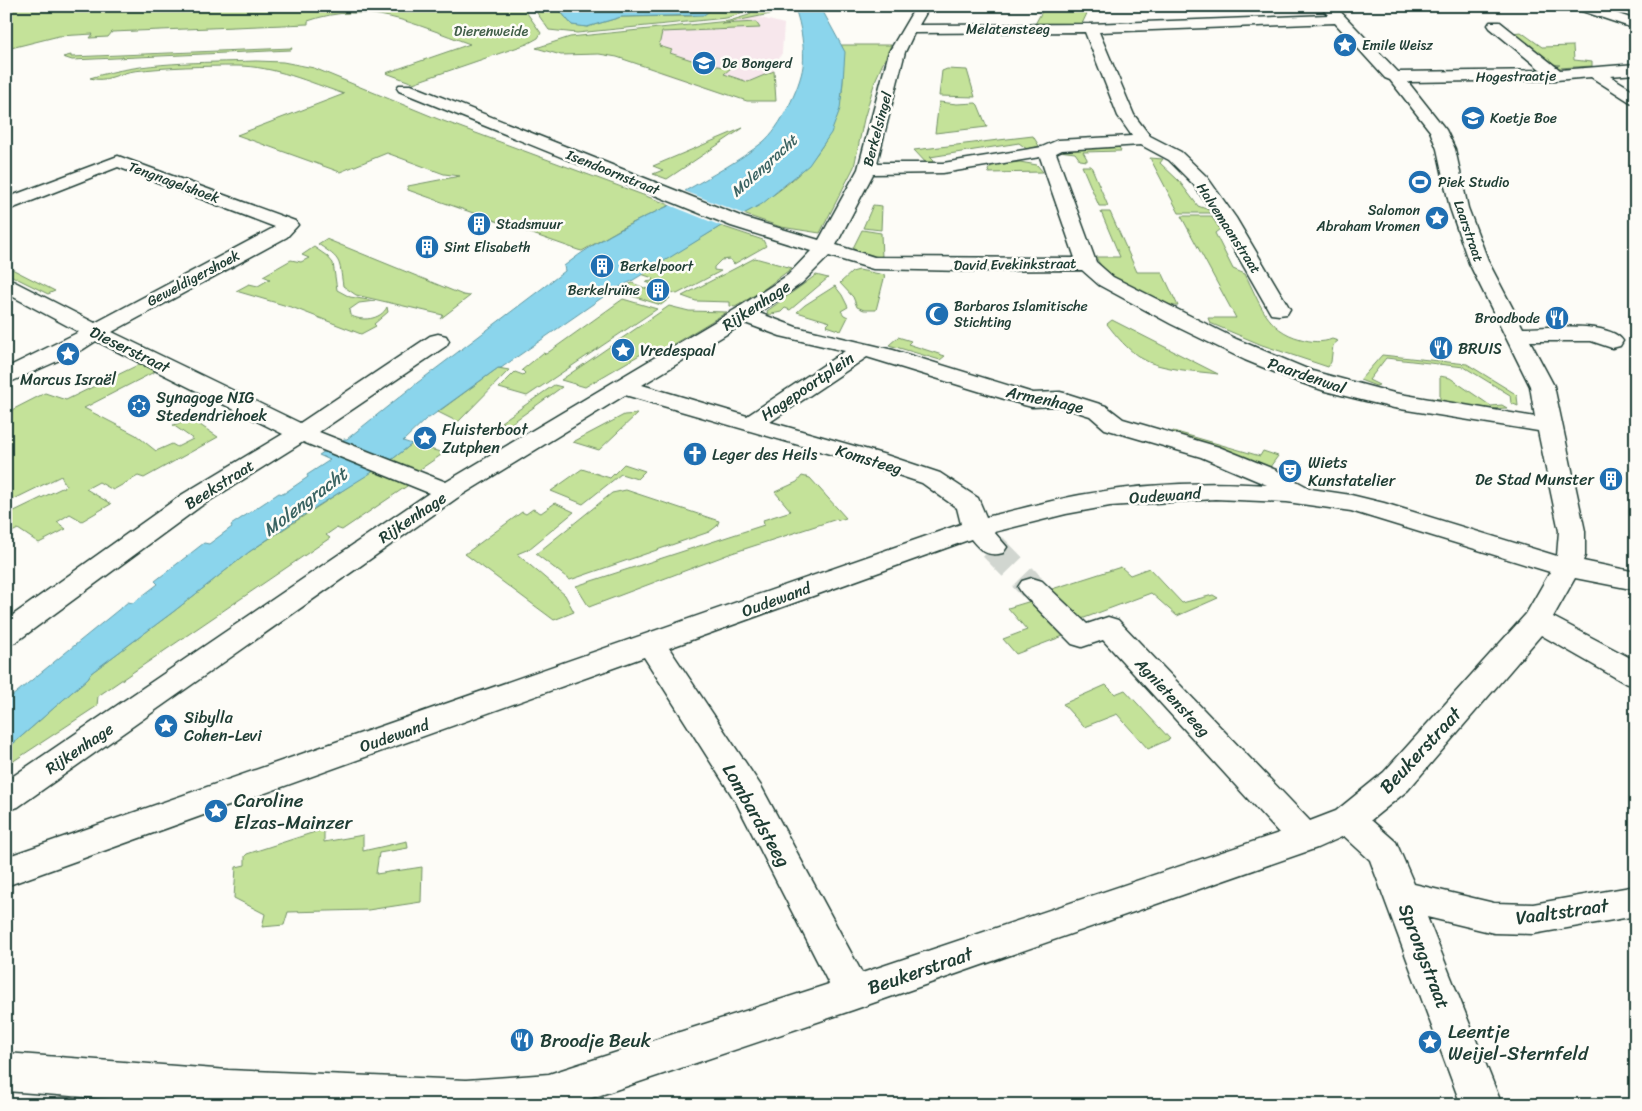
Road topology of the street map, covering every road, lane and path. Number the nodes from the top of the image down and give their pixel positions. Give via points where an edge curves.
1 (924, 6) edge
2 (1327, 6) edge
3 (1581, 6) edge
4 (1340, 20) junction
5 (1495, 25) dead end
6 (1636, 25) edge
7 (1090, 28) junction
8 (909, 29) junction
9 (1636, 70) edge
10 (1594, 73) junction
11 (1556, 75) junction
12 (1403, 77) junction
13 (405, 88) dead end
14 (1636, 99) edge
15 (1144, 140) junction
16 (1049, 157) junction
17 (867, 169) junction
18 (6, 205) edge
19 (286, 222) joint
20 (824, 250) junction
21 (1087, 264) junction
22 (6, 285) edge
23 (1279, 309) dead end
24 (744, 314) junction
25 (94, 332) junction
26 (1517, 336) junction
27 (438, 341) dead end
28 (1612, 341) dead end
29 (863, 349) junction
30 (6, 377) edge
31 (624, 386) junction
32 (751, 424) junction
33 (1549, 426) junction
34 (301, 433) junction
35 (448, 492) junction
36 (1310, 497) junction
37 (985, 537) junction
38 (1567, 566) junction
39 (1636, 581) edge
40 (1032, 587) tunnel mouth
41 (1537, 620) junction
42 (6, 635) edge
43 (651, 644) junction
44 (1636, 675) edge
45 (6, 798) edge
46 (1348, 820) junction
47 (1305, 838) junction
48 (6, 872) edge
49 (1402, 896) junction
50 (1636, 901) edge
51 (853, 992) junction
52 (6, 1072) edge
53 (548, 1099) edge
54 (1482, 1105) edge

1 - 8 street, Berkelsingel
2 - 4 street, Laarstraat
3 - 6 street
4 - 7 street, Melatensteeg via 1105,22
4 - 12 street, Laarstraat via 1391,75
5 - 11 street
7 - 8 street, Melatensteeg
7 - 15 street, Halvemaanstraat via 1126,116
8 - 17 street, Berkelsingel via 897,52
9 - 10 street, Hogestraatje
10 - 11 street, Hogestraatje
10 - 14 street
11 - 12 street, Hogestraatje
12 - 26 street, Laarstraat via 1438,130 1446,149 1459,208 1479,263
13 - 20 street, Isendoornstraat via 738,222
15 - 16 street, Halvemaanstraat via 1058,144
15 - 23 street, Halvemaanstraat via 1175,156 1201,181
16 - 17 street via 943,168
16 - 21 street, David Evekinkstraat
17 - 20 street, Berkelsingel
18 - 19 street, Tengnagelshoek via 118,161
19 - 25 street, Geweldigershoek via 287,227 280,233
20 - 21 street, David Evekinkstraat via 887,265
20 - 24 street, Rijkenhage via 795,279
21 - 33 street, Paardenwal via 1106,281 1190,325 1303,376 1363,394
22 - 25 street, Dieserstraat
24 - 29 street, Armenhage via 787,333
24 - 31 street, Rijkenhage
25 - 30 street, Geweldigershoek
25 - 34 street, Dieserstraat
26 - 28 street via 1593,334
26 - 33 street, Laarstraat via 1542,386
27 - 34 street, Beekstraat
29 - 32 street, Hagepoortplein
29 - 36 street, Armenhage via 1032,400 1060,399 1098,411 1114,424 1210,452
31 - 32 street, Komsteeg
31 - 35 street, Rijkenhage
32 - 37 street, Komsteeg via 931,478 969,504
33 - 38 street, Beukerstraat via 1572,531 1571,556
34 - 35 street, Dieserstraat
34 - 42 street, Beekstraat via 192,500
35 - 45 street, Rijkenhage
36 - 37 street, Oudewand via 1208,492 1120,498 1080,503
36 - 38 street, Oudewand via 1390,513 1537,560
37 - 43 street, Oudewand
38 - 39 street, Oudewand
38 - 41 street, Beukerstraat
40 - 47 street, Agnietensteeg via 1082,637 1108,627
41 - 44 street
41 - 46 street, Beukerstraat via 1396,780
43 - 48 street, Oudewand
43 - 51 street, Lombardsteeg via 749,795
46 - 47 street, Beukerstraat
46 - 49 street, Sprongstraat via 1384,852
47 - 51 street, Beukerstraat
49 - 50 street, Vaaltstraat via 1494,918 1533,919
49 - 54 street, Sprongstraat
51 - 53 street, Beukerstraat
52 - 53 street, Beukerstraat via 258,1091

